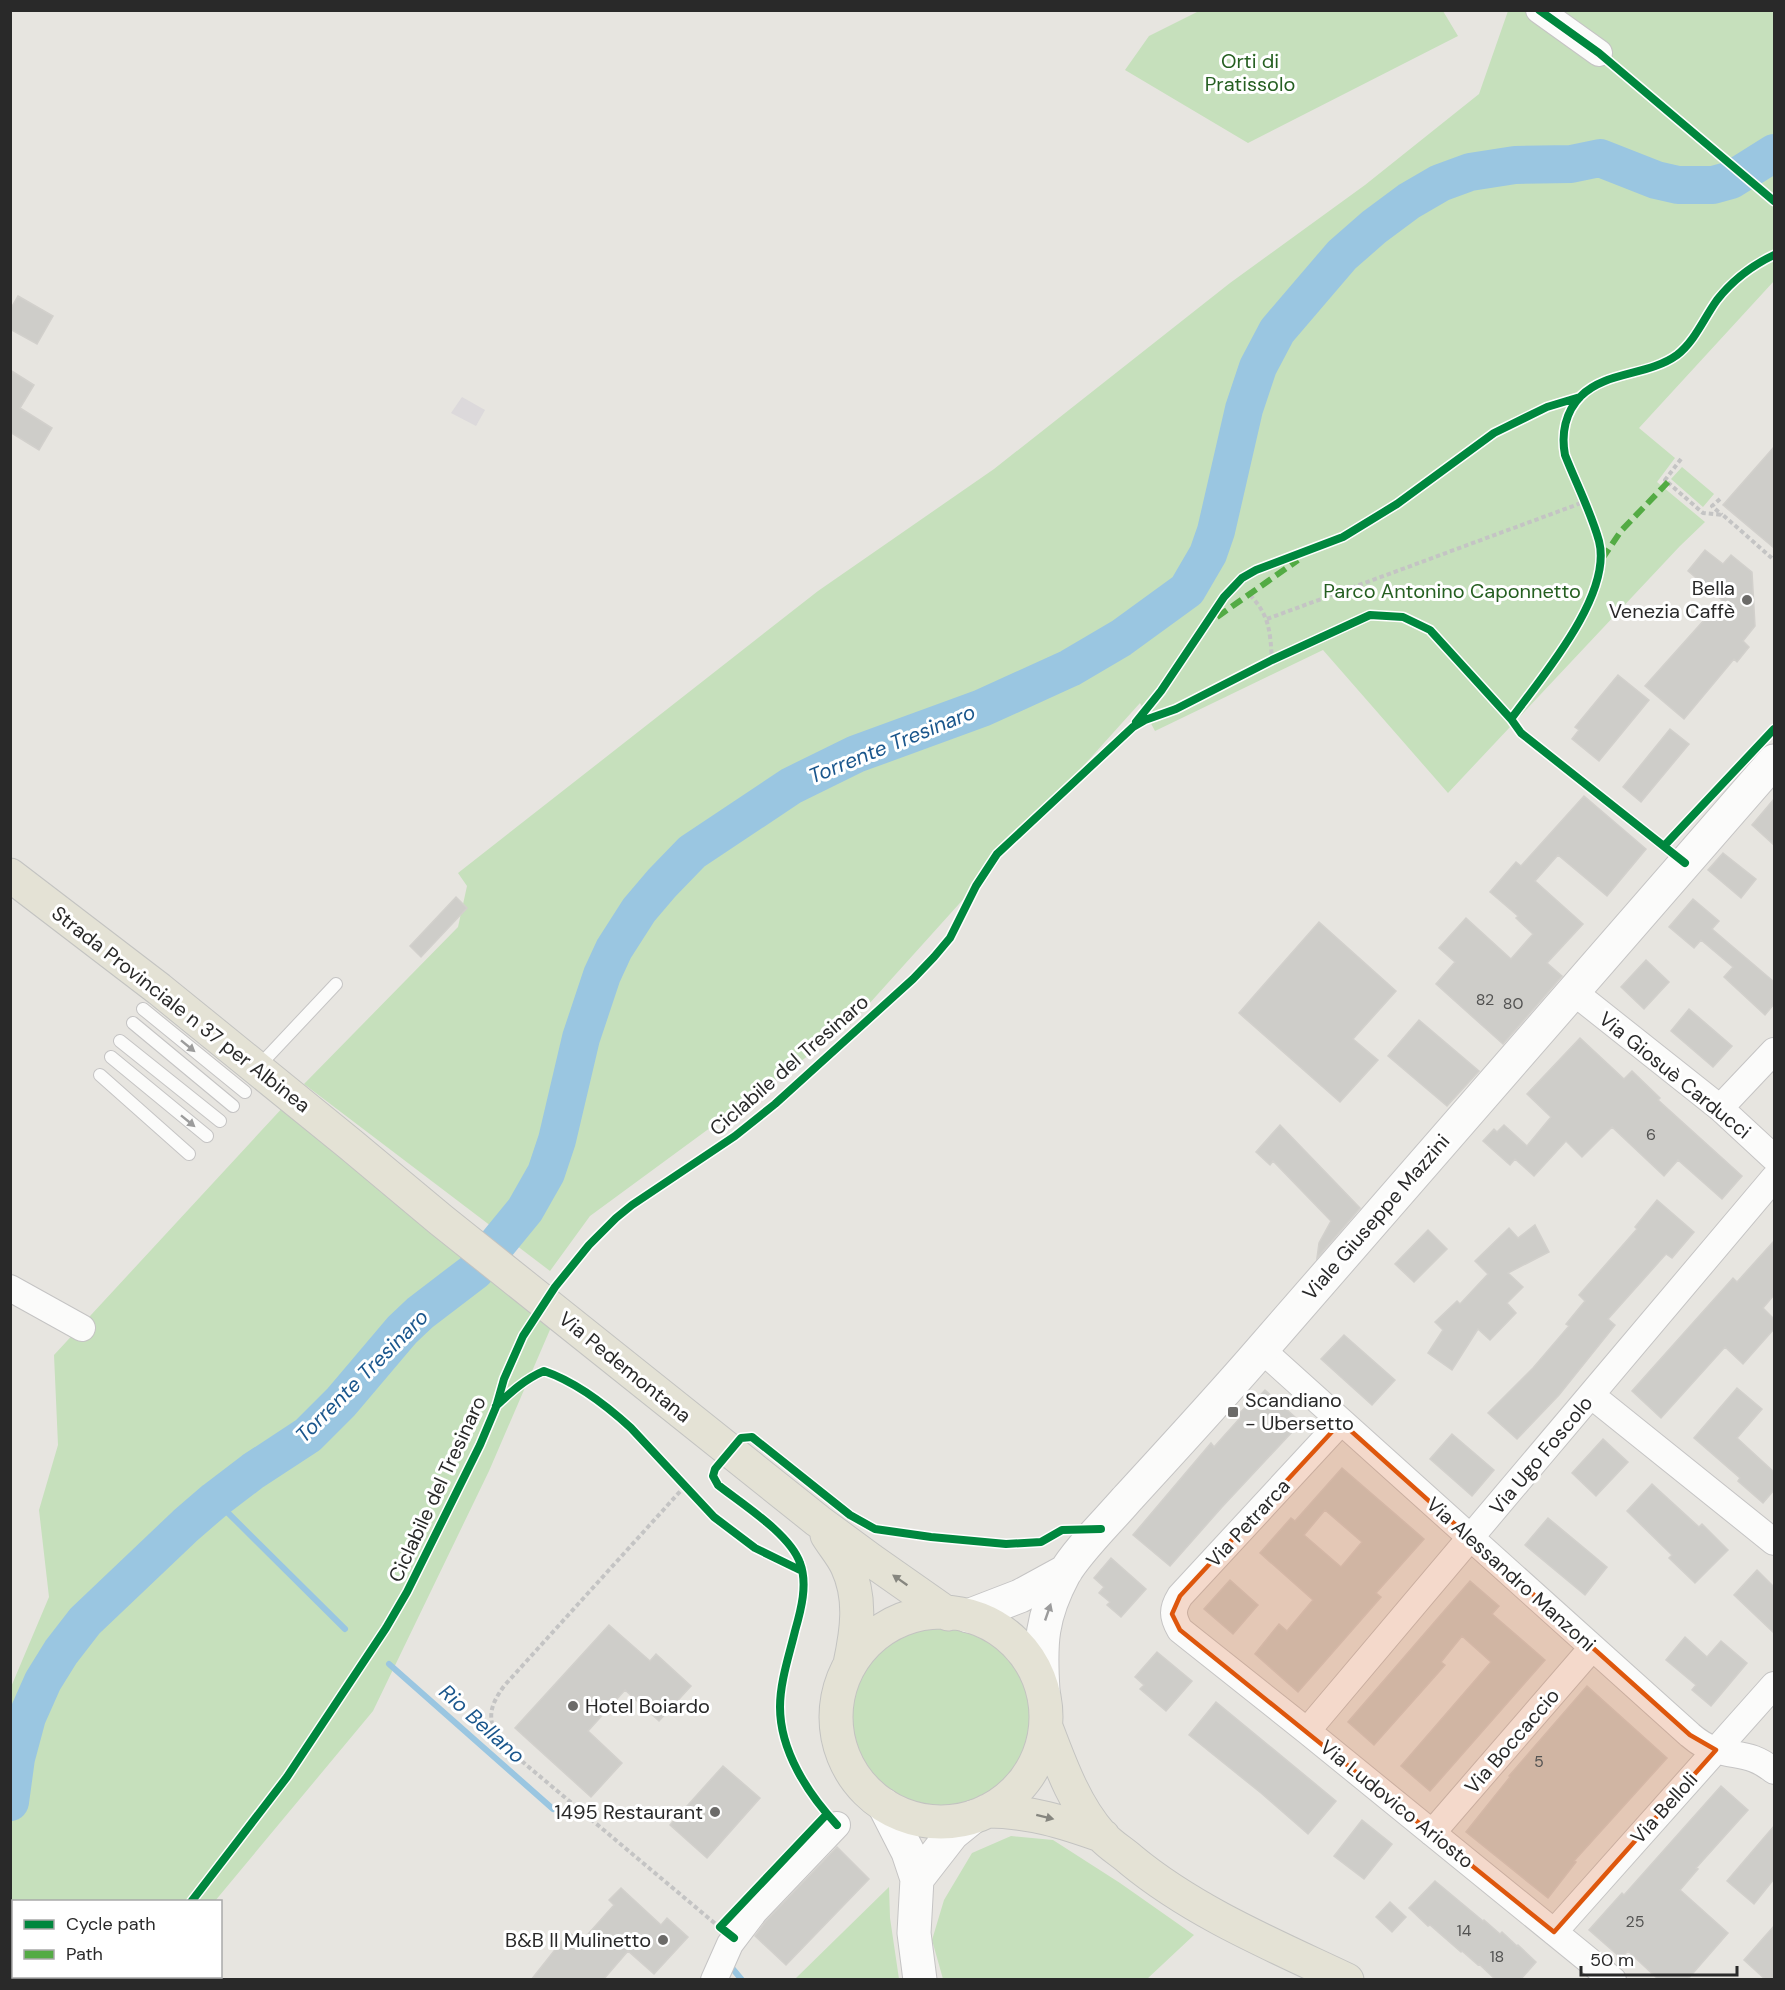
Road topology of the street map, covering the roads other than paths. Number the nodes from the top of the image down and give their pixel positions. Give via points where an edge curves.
1 (1539, 10) edge
2 (1599, 53) dead end
3 (1774, 760) edge
4 (10, 875) edge
5 (336, 984) dead end
6 (1575, 993) junction
7 (143, 1009) dead end
8 (132, 1023) dead end
9 (120, 1041) dead end
10 (1774, 1051) edge
11 (111, 1057) dead end
12 (100, 1075) dead end
13 (251, 1080) junction
14 (233, 1106) dead end
15 (1719, 1108) junction
16 (220, 1121) dead end
17 (207, 1136) dead end
18 (350, 1143) joint
19 (189, 1154) dead end
20 (1774, 1158) edge
21 (1774, 1179) edge
22 (10, 1288) edge
23 (82, 1328) dead end
24 (1262, 1350) junction
25 (1591, 1395) junction
26 (1341, 1422) junction
27 (818, 1521) junction
28 (1472, 1538) junction
29 (1774, 1542) edge
30 (1066, 1570) junction
31 (958, 1615) junction
32 (1180, 1630) joint
33 (1592, 1648) junction
34 (849, 1667) junction
35 (1774, 1685) edge
36 (1043, 1690) junction
37 (1046, 1726) junction
38 (1307, 1731) junction
39 (1716, 1750) junction
40 (1774, 1772) edge
41 (884, 1805) junction
42 (980, 1814) junction
43 (837, 1825) dead end
44 (1432, 1833) junction
45 (1102, 1836) junction
46 (913, 1866) junction
47 (1554, 1932) junction
48 (715, 1977) edge
49 (920, 1980) edge
50 (1347, 1980) edge
51 (1613, 1980) edge

1 - 2 street
3 - 6 street, Viale Giuseppe Mazzini
4 - 13 main road, Strada Provinciale n 37 per Albinea via 92,936
5 - 13 lane
6 - 15 street, Via Giosuè Carducci
6 - 24 street, Viale Giuseppe Mazzini
7 -> 13 lane
8 - 14 lane
9 - 16 lane
10 - 15 street
11 -> 17 lane
12 - 19 lane
13 - 18 main road, Strada Provinciale n 37 per Albinea
15 - 20 street, Via Giosuè Carducci
18 - 27 main road, Via Pedemontana
21 - 25 street, Via Ugo Foscolo
22 - 23 street
24 - 26 street, Via Alessandro Manzoni
24 - 30 street, Viale Giuseppe Mazzini
25 - 28 street, Via Ugo Foscolo
25 - 29 street
26 - 28 street, Via Alessandro Manzoni
26 - 32 street, Via Petrarca via 1180,1596 1172,1614
31 -> 27 main road, Via Pedemontana
27 - 34 main road, Via Pedemontana via 847,1565 855,1588 858,1615
28 - 33 street, Via Alessandro Manzoni
28 - 38 street, Via Ugo Foscolo
30 - 31 street, Viale Giuseppe Mazzini via 1020,1596
36 -> 30 street, Viale Giuseppe Mazzini via 1042,1628
31 - 34 main road, Via Pedemontana via 938,1612 915,1616 880,1632
31 - 36 main road, Via Pedemontana via 996,1628 1020,1648
32 - 38 street, Via Ludovico Ariosto
33 - 39 street, Via Alessandro Manzoni via 1690,1735
33 - 44 street, Via Boccaccio
34 - 41 main road, Via Pedemontana via 838,1697 836,1723 840,1744 856,1779
35 - 39 street, Via Belloli
36 - 37 main road, Via Pedemontana
37 - 42 main road, Via Pedemontana via 1039,1754 1023,1782 1001,1803
37 - 45 main road, Via Pedemontana via 1073,1793
38 - 44 street, Via Ludovico Ariosto
39 - 40 street, Via Alessandro Manzoni via 1749,1756
39 - 47 street, Via Belloli
41 - 42 main road, Via Pedemontana via 928,1821
41 - 46 street
42 -> 45 main road, Via Pedemontana via 1006,1811 1048,1817
42 - 46 street
43 - 48 street via 755,1911 728,1933
44 - 47 street, Via Ludovico Ariosto
45 - 50 main road, Via Pedemontana via 1146,1872 1218,1917
46 - 49 street via 914,1934
47 - 51 street, Via Ludovico Ariosto

